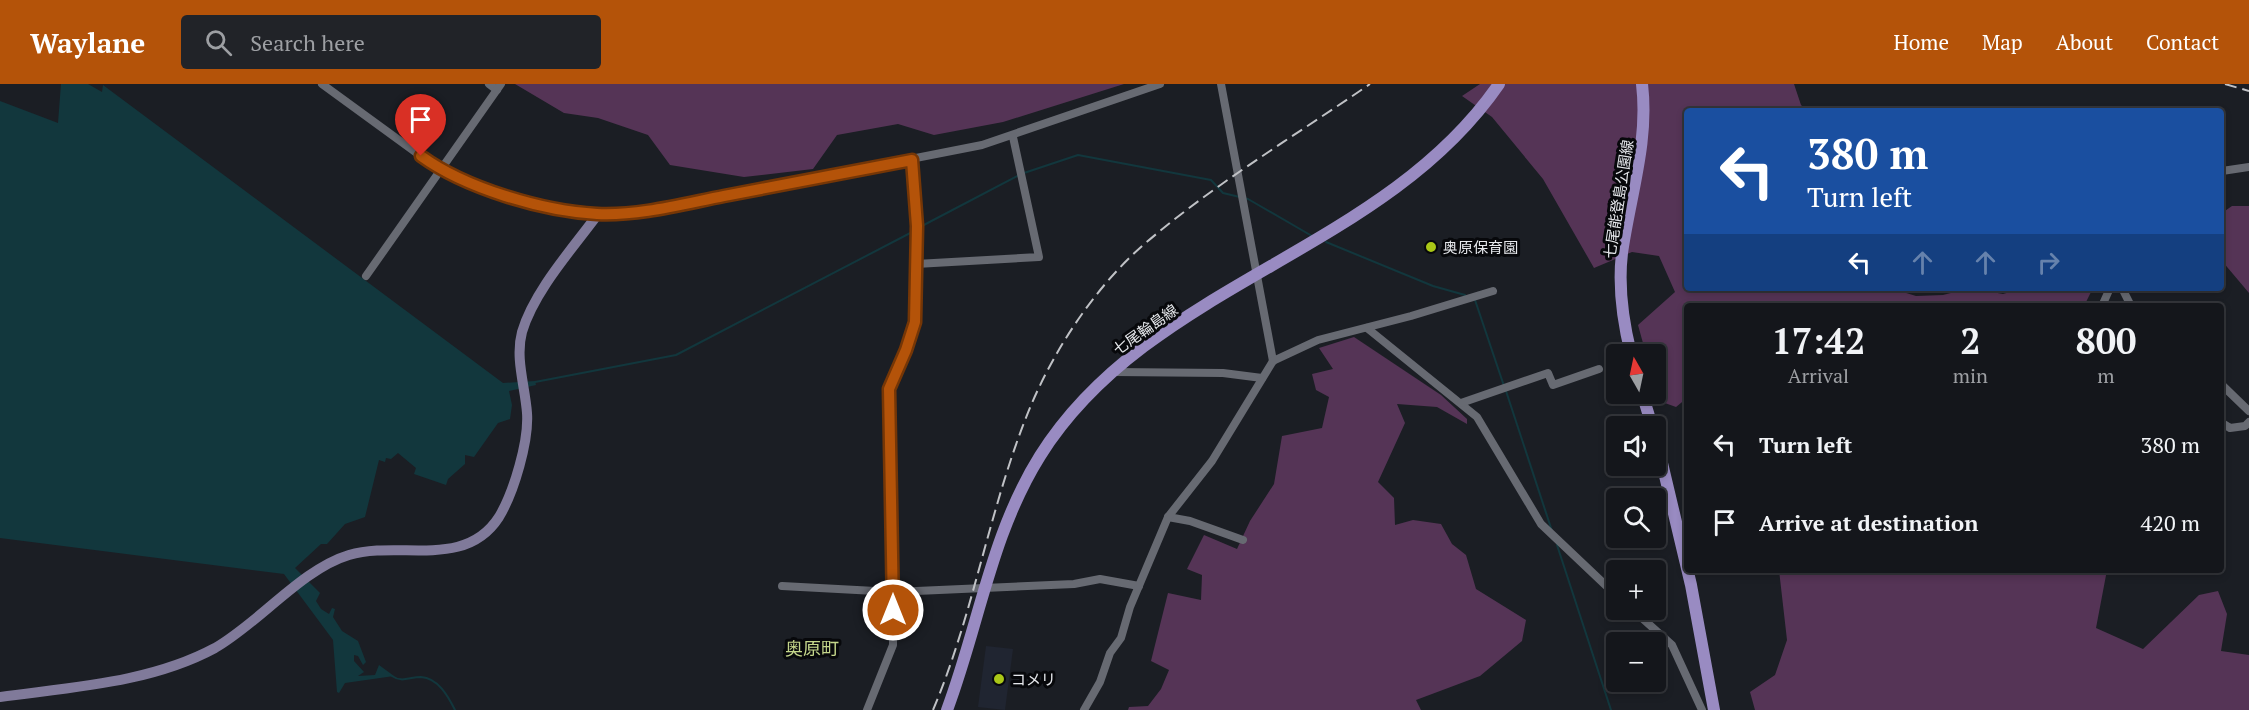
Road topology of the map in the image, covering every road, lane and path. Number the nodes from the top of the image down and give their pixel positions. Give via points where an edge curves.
1 (322, 84) edge
2 (489, 84) edge
3 (1160, 84) edge
4 (1221, 84) edge
5 (1499, 84) edge
6 (1642, 84) edge
7 (499, 87) edge
8 (1013, 136) junction
9 (912, 160) junction
10 (2249, 167) edge
11 (440, 170) junction
12 (2224, 171) edge
13 (598, 214) junction
14 (916, 264) junction
15 (1258, 274) junction
16 (366, 276) dead end
17 (1492, 291) dead end
18 (1367, 328) junction
19 (1629, 344) edge
20 (1273, 361) junction
21 (1599, 369) dead end
22 (1112, 372) junction
23 (1262, 378) junction
24 (2224, 387) edge
25 (1461, 403) junction
26 (2249, 411) edge
27 (2249, 422) edge
28 (2224, 424) edge
29 (1665, 476) edge
30 (1168, 517) junction
31 (1243, 540) dead end
32 (1684, 556) edge
33 (1688, 573) edge
34 (782, 586) dead end
35 (1139, 586) junction
36 (1606, 586) edge
37 (984, 589) junction
38 (894, 592) junction
39 (1644, 620) edge
40 (0, 697) edge
41 (867, 710) edge
42 (947, 710) edge
43 (1084, 710) edge
44 (1702, 710) edge
45 (1714, 710) edge

1 - 11 street
2 - 7 street
3 - 8 street
4 - 15 street
5 - 15 main road, 七尾輪島線 via 1464,129 1407,181
6 - 19 main road, 七尾能登島公園線 via 1646,112 1643,150 1622,255 1622,304
7 - 11 street
8 - 9 street
8 - 14 street via 1039,257
9 - 13 street via 651,210
9 - 14 street
10 - 12 street
11 - 13 street via 506,195
11 - 16 street
13 - 40 street via 535,303 522,332 519,357 527,416 524,445 500,515 487,532 468,544 444,551 368,550 332,561 217,647 182,664 135,677
14 - 38 street via 915,322 889,389
15 - 20 street
15 - 22 main road, 七尾輪島線 via 1168,329
17 - 18 street
18 - 20 street via 1318,340
18 - 25 street
20 - 23 street
21 - 25 street via 1552,385 1548,373
22 - 23 street via 1223,373
22 - 37 main road, 七尾輪島線 via 1079,404 1040,455 1003,528
23 - 30 street via 1212,461
24 - 26 street
25 - 36 street via 1477,417 1541,524
27 - 28 street via 2230,428
29 - 32 main road
30 - 31 street
30 - 35 street
33 - 45 main road
34 - 38 street
35 - 37 street via 1100,579
35 - 43 street via 1121,639 1110,653
37 - 38 street
37 - 42 main road, 七尾輪島線
38 - 41 street via 893,645
39 - 44 street via 1672,645

